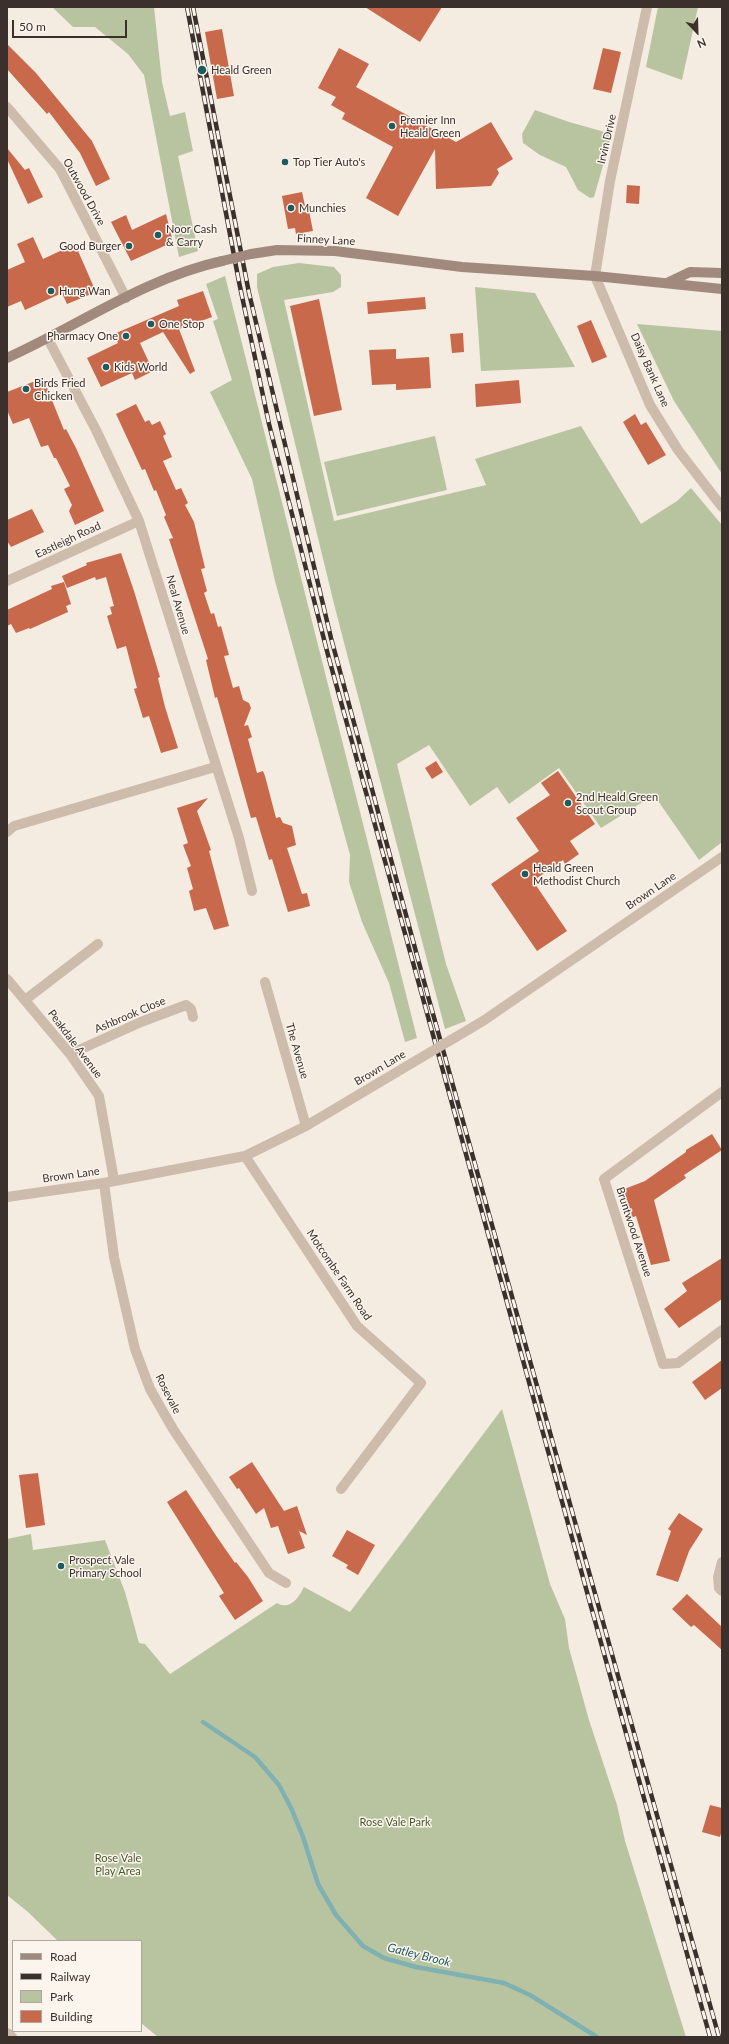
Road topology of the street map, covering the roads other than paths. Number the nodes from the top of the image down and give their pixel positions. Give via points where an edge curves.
1 (647, 7) edge
2 (7, 107) edge
3 (722, 273) edge
4 (595, 276) junction
5 (665, 283) junction
6 (722, 289) edge
7 (126, 298) junction
8 (48, 339) junction
9 (7, 358) edge
10 (722, 506) edge
11 (138, 521) junction
12 (7, 581) edge
13 (215, 767) junction
14 (7, 832) edge
15 (722, 857) edge
16 (252, 891) dead end
17 (98, 944) dead end
18 (7, 979) edge
19 (265, 982) dead end
20 (25, 1000) junction
21 (193, 1017) dead end
22 (70, 1054) junction
23 (722, 1092) edge
24 (306, 1126) junction
25 (245, 1156) junction
26 (114, 1180) junction
27 (104, 1183) junction
28 (7, 1197) edge
29 (722, 1330) edge
30 (341, 1490) dead end
31 (722, 1562) edge
32 (286, 1583) dead end
33 (722, 1591) edge
34 (7, 2033) edge
35 (12, 2037) edge

1 - 4 street, Irvin Drive via 610,181
2 - 7 street, Outwood Drive via 60,169
3 - 5 street, Finney Lane via 690,272
4 - 5 street, Finney Lane
4 - 7 street, Finney Lane, bridge via 462,267 336,251 278,250 195,268
4 - 10 street, Daisy Bank Lane via 650,405 678,450
5 - 6 street, Finney Lane
7 - 8 street, Finney Lane
8 - 9 street, Finney Lane
8 - 11 street, Neal Avenue via 96,430
11 - 12 street, Eastleigh Road
11 - 13 street, Neal Avenue
13 - 14 street via 14,826
13 - 16 street, Neal Avenue via 239,838
15 - 24 street, Brown Lane, bridge via 483,1021
17 - 20 street
18 - 20 street, Peakdale Avenue
19 - 24 street, The Avenue
20 - 22 street, Peakdale Avenue
21 - 22 street, Ashbrook Close via 191,1008 186,1005 140,1022
22 - 26 street, Peakdale Avenue via 99,1096
23 - 29 street, Bruntwood Avenue via 604,1179 663,1364 678,1363
24 - 25 street, Brown Lane
25 - 26 street, Brown Lane
25 - 30 street, Motcombe Farm Road via 357,1326 421,1383
26 - 27 street, Brown Lane
27 - 28 street, Brown Lane
27 - 32 street, Rosevale via 114,1257 135,1349 150,1389 173,1429 269,1573
31 - 33 street via 718,1577 719,1588
34 - 35 street

